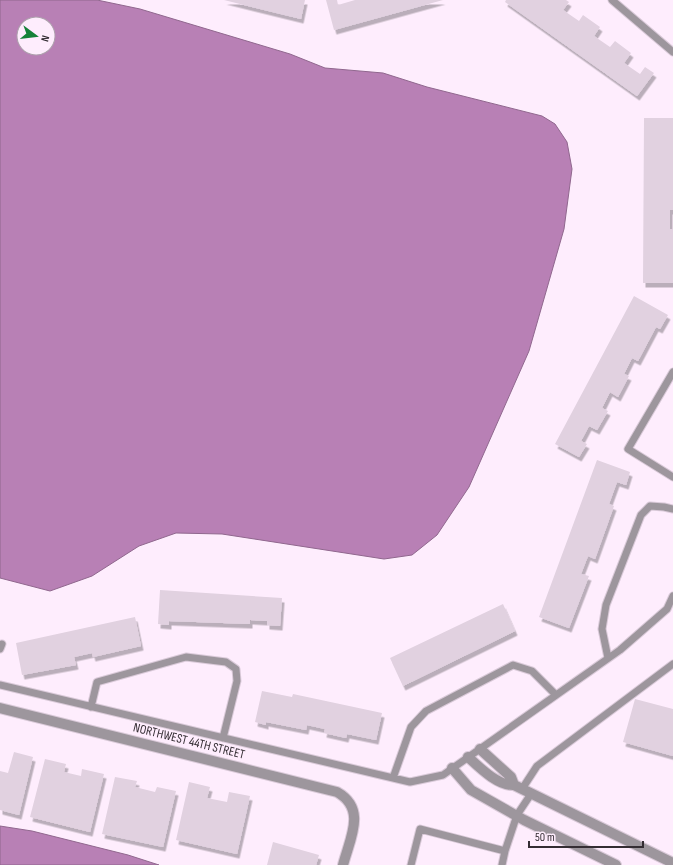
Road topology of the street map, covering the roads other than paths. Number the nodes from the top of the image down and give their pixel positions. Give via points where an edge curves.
1 (612, 0) edge
2 (673, 52) edge
3 (673, 372) edge
4 (673, 477) edge
5 (673, 509) edge
6 (673, 596) edge
7 (608, 658) junction
8 (673, 664) edge
9 (0, 685) edge
10 (556, 695) junction
11 (91, 707) junction
12 (0, 708) edge
13 (223, 738) junction
14 (480, 749) junction
15 (468, 758) junction
16 (452, 768) junction
17 (393, 778) junction
18 (522, 790) junction
19 (517, 815) junction
20 (505, 851) junction
21 (673, 863) edge
22 (344, 865) edge
23 (411, 865) edge
24 (502, 865) edge
25 (616, 865) edge

1 - 2 lane
3 - 4 lane via 628,449
5 - 7 lane via 650,506 641,515 606,605 602,629
6 - 7 lane via 667,609
7 - 10 lane
8 - 18 lane via 537,766
9 - 11 lane
10 - 14 lane
10 - 17 lane via 532,670 514,664 426,711 411,727
11 - 13 lane
11 - 13 lane via 97,682 186,657 226,662 236,669 237,681
12 - 22 street, NORTHWEST 44TH STREET via 345,796 355,812 355,820
13 - 17 lane
14 - 15 lane
14 - 18 street
15 - 16 lane
15 - 18 street via 507,786
16 - 17 lane via 443,775 410,782
16 - 19 street via 471,790
18 - 19 lane
18 - 21 street
19 - 20 lane
19 - 25 street
20 - 23 lane via 420,829
20 - 24 lane

